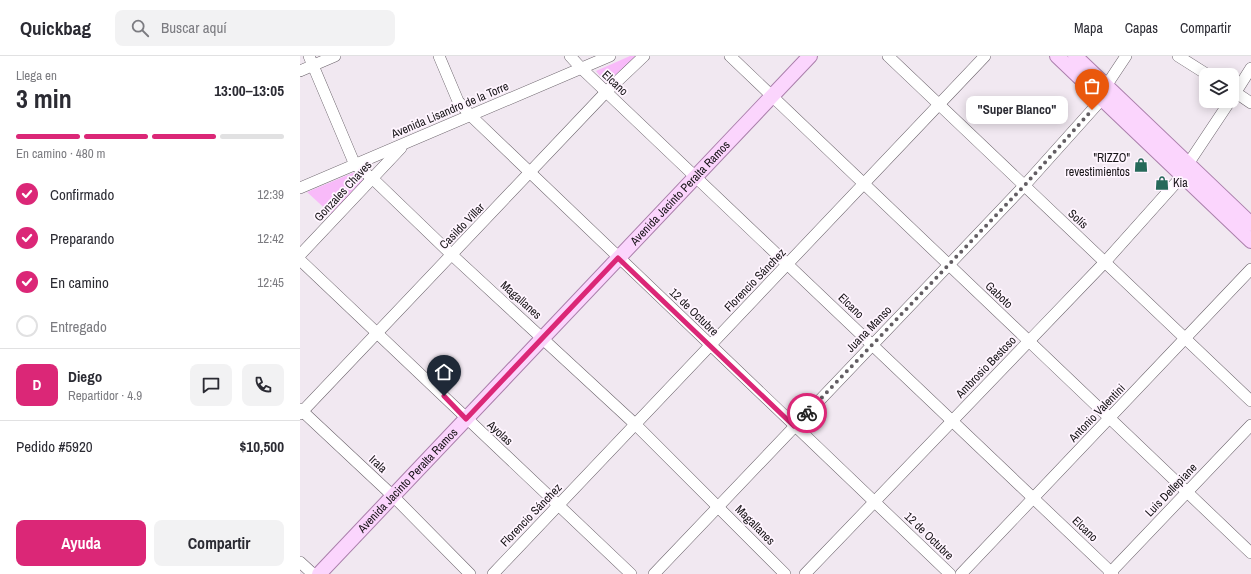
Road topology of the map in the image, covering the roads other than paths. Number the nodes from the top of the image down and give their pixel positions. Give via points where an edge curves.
1 (335, 56) edge
2 (439, 56) edge
3 (570, 56) edge
4 (610, 56) edge
5 (644, 56) edge
6 (730, 56) edge
7 (810, 56) edge
8 (888, 56) edge
9 (985, 56) edge
10 (1057, 56) edge
11 (1075, 56) edge
12 (1126, 56) edge
13 (1178, 56) edge
14 (311, 61) edge
15 (581, 68) junction
16 (1251, 68) edge
17 (1199, 69) edge
18 (300, 71) edge
19 (1239, 85) edge
20 (606, 92) junction
21 (1104, 93) junction
22 (772, 96) junction
23 (1239, 98) edge
24 (1251, 103) edge
25 (939, 105) junction
26 (1224, 108) edge
27 (470, 116) junction
28 (404, 144) junction
29 (355, 165) junction
30 (1185, 170) junction
31 (530, 173) junction
32 (696, 176) junction
33 (372, 178) junction
34 (864, 184) junction
35 (1024, 186) junction
36 (300, 188) edge
37 (1251, 224) edge
38 (1251, 242) edge
39 (300, 255) edge
40 (452, 255) junction
41 (618, 258) junction
42 (300, 260) edge
43 (1105, 262) junction
44 (788, 264) junction
45 (948, 264) junction
46 (1251, 269) edge
47 (377, 333) junction
48 (543, 338) junction
49 (1185, 339) junction
50 (1029, 341) junction
51 (872, 344) junction
52 (710, 346) junction
53 (1251, 401) edge
54 (301, 412) edge
55 (1110, 418) junction
56 (466, 419) junction
57 (952, 421) junction
58 (635, 424) junction
59 (1251, 425) edge
60 (794, 426) junction
61 (1187, 492) junction
62 (393, 496) junction
63 (1034, 498) junction
64 (874, 502) junction
65 (558, 505) junction
66 (719, 507) junction
67 (1251, 552) edge
68 (300, 562) edge
69 (1111, 573) edge
70 (313, 574) edge
71 (319, 574) edge
72 (470, 574) edge
73 (493, 574) edge
74 (631, 574) edge
75 (654, 574) edge
76 (785, 574) edge
77 (805, 574) edge
78 (950, 574) edge
79 (961, 574) edge

1 - 14 street
2 - 27 street, 12 de Octubre via 458,102
3 - 15 street, Elcano
4 - 15 street, Avenida Lisandro de la Torre
5 - 20 street, Casildo Villar
6 - 22 street, Gaboto
7 - 22 main road, Avenida Jacinto Peralta Ramos
8 - 25 street, Solís
9 - 25 street, Florencio Sánchez
10 - 21 main road
11 - 21 main road
12 - 21 street, Juana Manso
13 - 17 street
14 - 18 street
14 - 29 street, Magallanes
15 - 20 street, Elcano
15 - 27 street, Avenida Lisandro de la Torre
16 - 19 street, Ambrosio Bestoso
20 - 31 street, Casildo Villar
20 - 32 street, Elcano
21 - 30 main road
21 - 35 street, Juana Manso
22 - 32 main road, Avenida Jacinto Peralta Ramos
22 - 34 street, Gaboto
23 - 24 street
25 - 34 street, Florencio Sánchez
25 - 35 street, Solís
26 - 30 street, Ambrosio Bestoso
27 - 28 street, Avenida Lisandro de la Torre
27 - 31 street, 12 de Octubre
28 - 29 street, Avenida Lisandro de la Torre
28 - 33 street, Gonzales Chaves
29 - 33 street, Magallanes
29 - 36 street, Avenida Lisandro de la Torre
30 - 37 main road
30 - 38 main road
30 - 43 street, Ambrosio Bestoso
31 - 40 street, Casildo Villar
31 - 41 street, 12 de Octubre
32 - 41 main road, Avenida Jacinto Peralta Ramos
32 - 44 street, Elcano
33 - 39 street, Gonzales Chaves
33 - 40 street, Magallanes
34 - 44 street, Florencio Sánchez
34 - 45 street, Gaboto
35 - 43 street, Solís
35 - 45 street, Juana Manso
40 - 47 street, Casildo Villar
40 - 48 street, Magallanes
41 - 48 main road, Avenida Jacinto Peralta Ramos
41 - 52 street, 12 de Octubre
42 - 47 street, Ayolas
43 - 49 street, Solís
43 - 50 street, Ambrosio Bestoso
44 - 51 street, Elcano
44 - 52 street, Florencio Sánchez
45 - 50 street, Gaboto
45 - 51 street, Juana Manso
46 - 49 street, Antonio Valentini
47 - 54 street, Casildo Villar
47 - 56 street, Ayolas
48 - 56 main road, Avenida Jacinto Peralta Ramos
48 - 58 street, Magallanes
49 - 53 street, Solís
49 - 55 street, Antonio Valentini
50 - 55 street, Gaboto
50 - 57 street, Ambrosio Bestoso
51 - 57 street, Elcano
51 - 60 street, Juana Manso
52 - 58 street, Florencio Sánchez
52 - 60 street, 12 de Octubre
54 - 62 street, Irala
55 - 61 street, Gaboto
55 - 63 street, Antonio Valentini
56 - 62 main road, Avenida Jacinto Peralta Ramos
56 - 65 street, Ayolas
57 - 63 street, Elcano
57 - 64 street, Ambrosio Bestoso
58 - 65 street, Florencio Sánchez
58 - 66 street, Magallanes
59 - 61 street, Luis Dellepiane
60 - 64 street, 12 de Octubre
60 - 66 street, Juana Manso
61 - 67 street, Gaboto
61 - 69 street, Luis Dellepiane
62 - 71 main road, Avenida Jacinto Peralta Ramos
62 - 72 street, Irala
63 - 69 street, Elcano
63 - 79 street, Antonio Valentini
64 - 77 street, Ambrosio Bestoso
64 - 78 street, 12 de Octubre
65 - 73 street, Florencio Sánchez
65 - 74 street, Ayolas
66 - 75 street, Juana Manso
66 - 76 street, Magallanes
68 - 70 street

